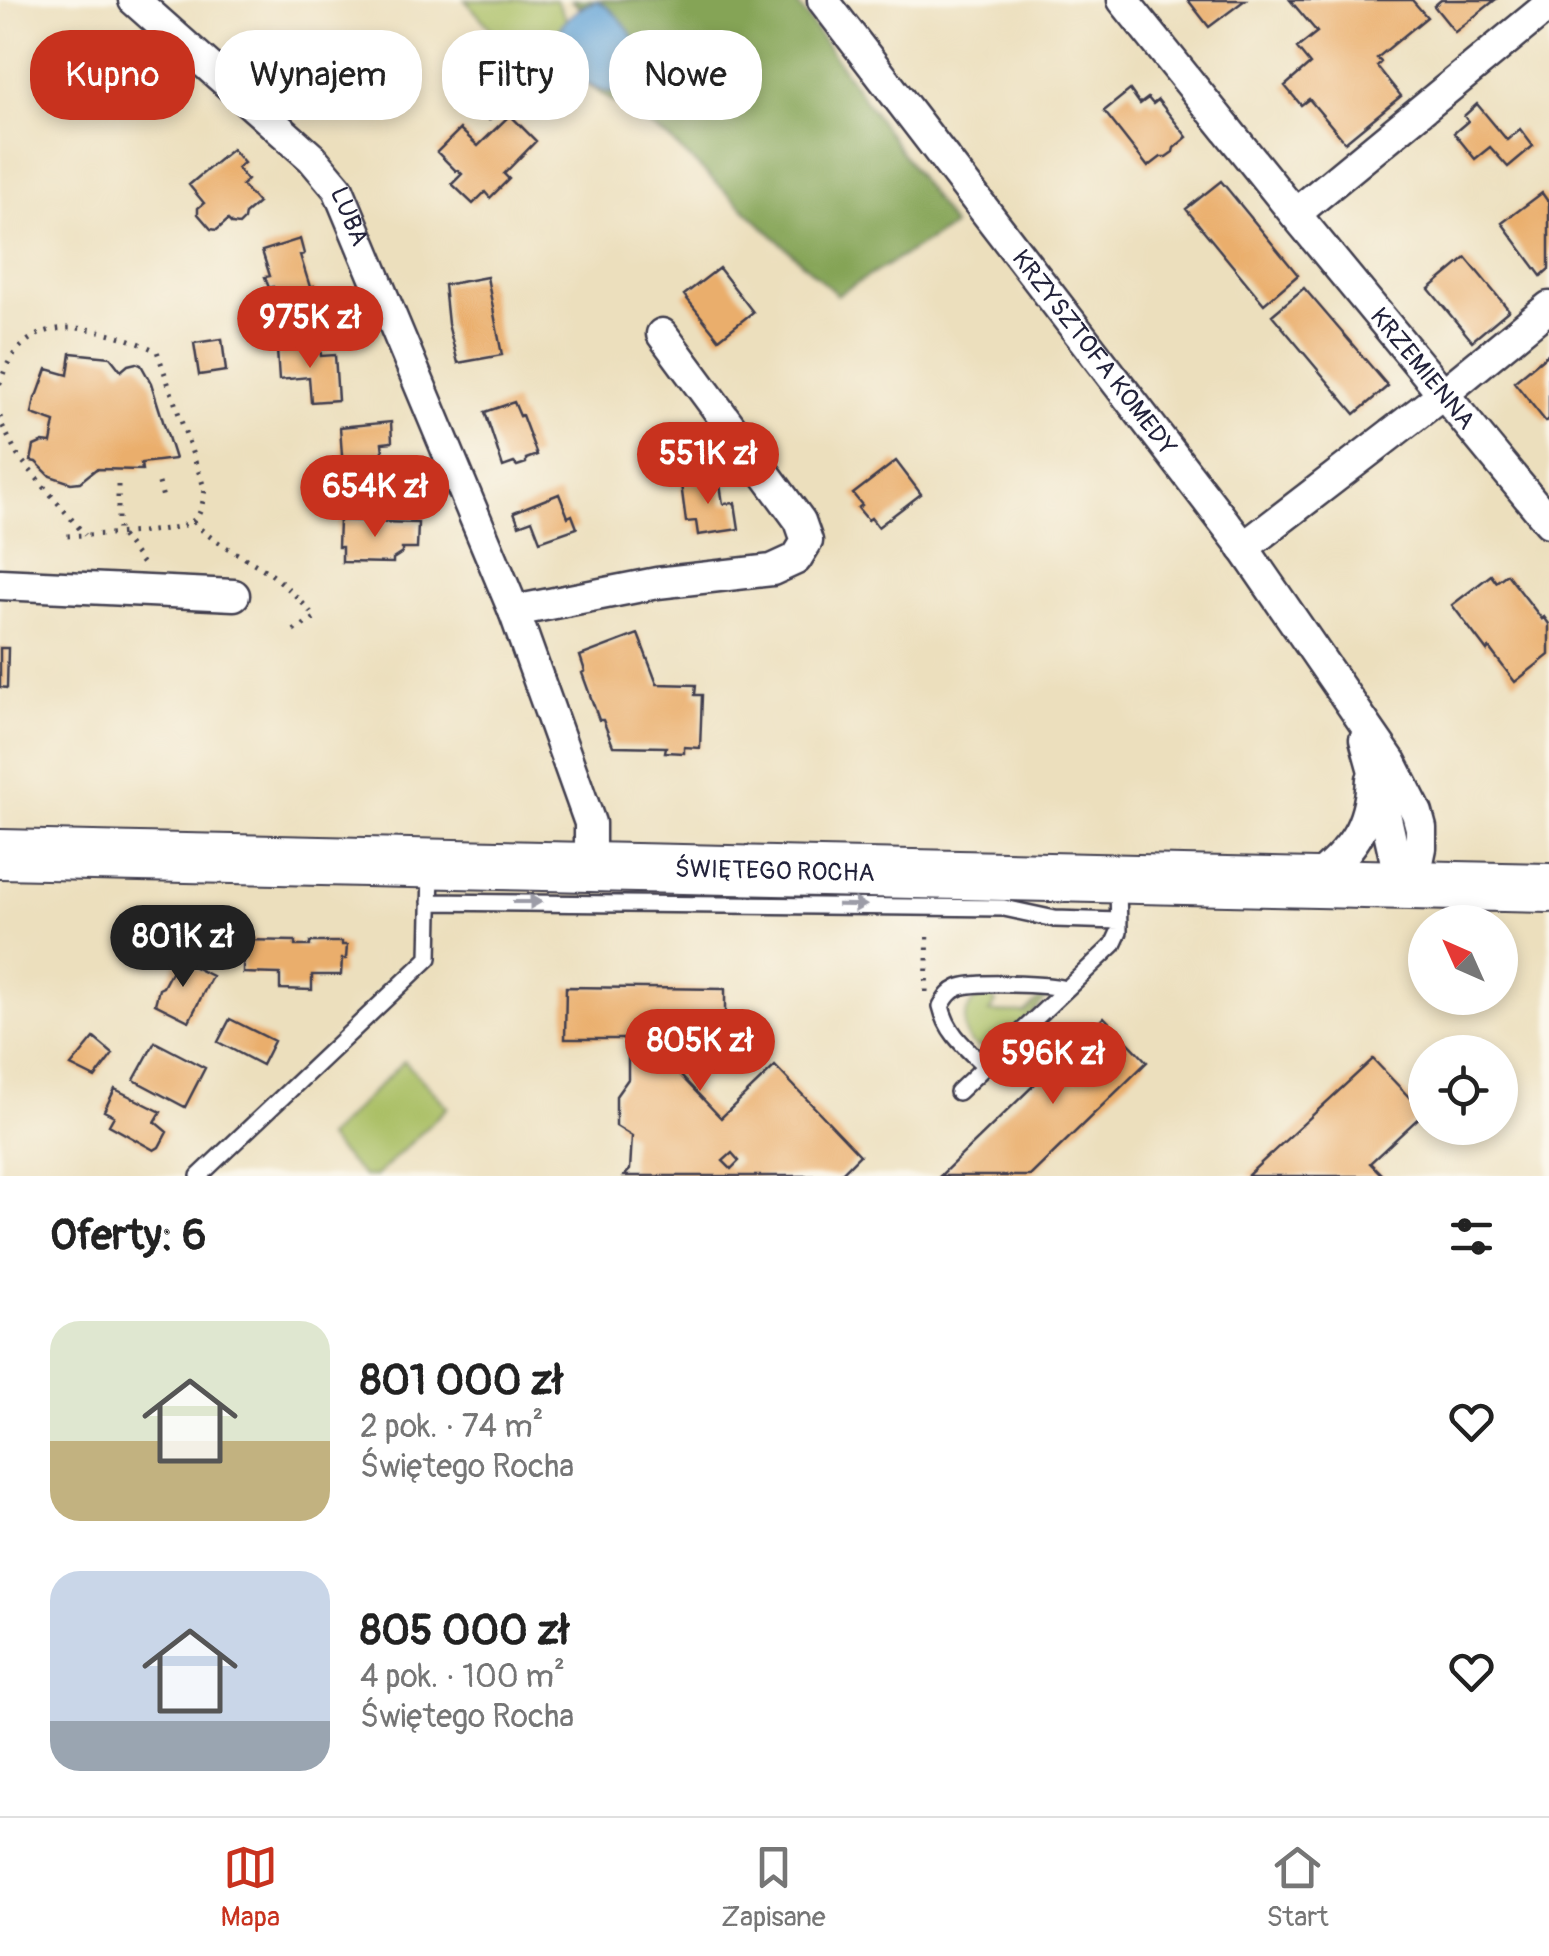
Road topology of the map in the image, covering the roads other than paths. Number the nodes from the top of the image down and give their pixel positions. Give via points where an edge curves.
1 (134, 0) edge
2 (823, 0) edge
3 (1123, 0) edge
4 (1549, 5) edge
5 (1295, 214) junction
6 (1549, 307) edge
7 (662, 334) dead end
8 (1443, 394) junction
9 (1549, 522) edge
10 (1243, 548) junction
11 (0, 584) edge
12 (234, 594) dead end
13 (514, 610) junction
14 (1358, 712) junction
15 (1373, 766) junction
16 (1421, 828) junction
17 (0, 854) edge
18 (590, 869) junction
19 (430, 883) junction
20 (1312, 884) junction
21 (1409, 886) junction
22 (1464, 886) junction
23 (1549, 888) edge
24 (1118, 900) junction
25 (1065, 990) junction
26 (985, 1066) junction
27 (958, 1092) dead end
28 (199, 1176) edge

1 - 13 street, LUBA via 338,188
2 - 10 street, KRZYSZTOFA KOMEDY
3 - 5 street, KRZEMIENNA
4 - 5 street
5 - 8 street, KRZEMIENNA
6 - 8 street
7 - 13 street via 790,506 807,541 796,559 772,570
8 - 9 street, KRZEMIENNA
8 - 10 street
10 - 14 street, KRZYSZTOFA KOMEDY
11 - 12 street
13 - 18 street, LUBA via 590,822
14 - 15 street, KRZYSZTOFA KOMEDY
14 - 16 street, KRZYSZTOFA KOMEDY via 1402,781
15 - 20 street, KRZYSZTOFA KOMEDY via 1363,827
15 - 21 street, KRZYSZTOFA KOMEDY via 1397,866
16 - 21 street, KRZYSZTOFA KOMEDY via 1422,848
16 - 22 street, KRZYSZTOFA KOMEDY
17 - 19 main road, ŚWIĘTEGO ROCHA
18 - 19 main road, ŚWIĘTEGO ROCHA
18 - 24 main road, ŚWIĘTEGO ROCHA
19 -> 24 lane via 1004,908 1055,919
19 - 28 lane via 429,958
20 - 21 main road, ŚWIĘTEGO ROCHA
20 - 24 main road, ŚWIĘTEGO ROCHA
21 - 22 main road, ŚWIĘTEGO ROCHA
22 - 23 main road, ŚWIĘTEGO ROCHA
24 - 25 lane via 1119,932 1112,945
25 - 26 lane
25 - 26 lane via 961,986 948,994 941,1006 944,1022
26 - 27 lane

